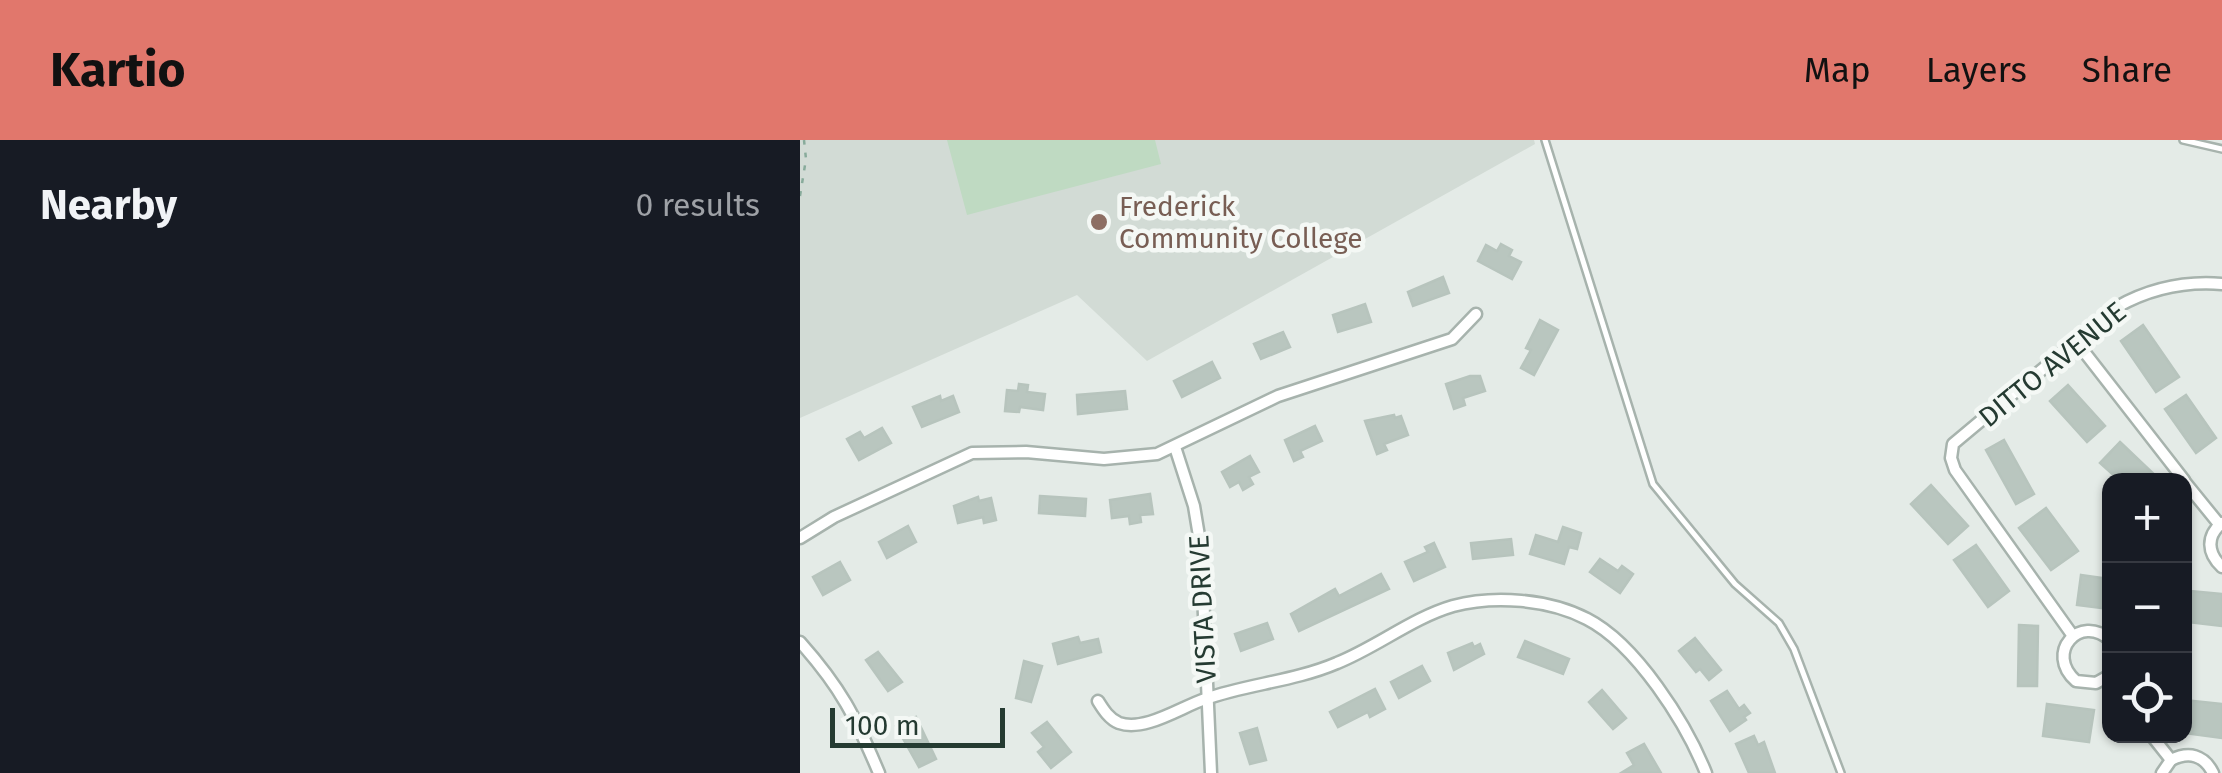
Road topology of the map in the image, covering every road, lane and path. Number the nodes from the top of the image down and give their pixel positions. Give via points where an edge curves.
1 (804, 140) edge
2 (1545, 140) edge
3 (2183, 140) edge
4 (2222, 149) edge
5 (800, 196) edge
6 (2222, 284) edge
7 (1476, 314) dead end
8 (2074, 340) junction
9 (1176, 447) junction
10 (2178, 473) edge
11 (2192, 490) edge
12 (2220, 523) edge
13 (800, 538) edge
14 (2222, 567) edge
15 (2073, 636) junction
16 (2102, 636) edge
17 (800, 642) edge
18 (2102, 680) edge
19 (1207, 698) junction
20 (1098, 701) dead end
21 (2158, 743) edge
22 (2171, 760) junction
23 (879, 773) edge
24 (1211, 773) edge
25 (1706, 773) edge
26 (1841, 773) edge
27 (2162, 773) edge
28 (2213, 773) edge

1 - 5 path
2 - 26 lane via 1653,484 1734,584 1779,622
3 - 4 lane
6 - 8 street, DITTO AVENUE via 2177,285 2132,298
7 - 9 street via 1452,339 1278,396
8 - 10 street
8 - 15 street, DITTO AVENUE via 1951,452 1955,470
9 - 13 street via 1104,459 972,453
9 - 19 street, VISTA DRIVE via 1201,548
11 - 12 street
12 - 14 street via 2210,552
15 - 16 street
15 - 18 street via 2063,654 2068,674 2086,684
17 - 23 street via 835,681
19 - 20 street via 1142,722 1120,723
19 - 24 street, VISTA DRIVE
19 - 25 street via 1335,664 1454,606 1524,602 1587,619 1612,637 1679,717
21 - 22 street
22 - 27 street
22 - 28 street via 2201,758

